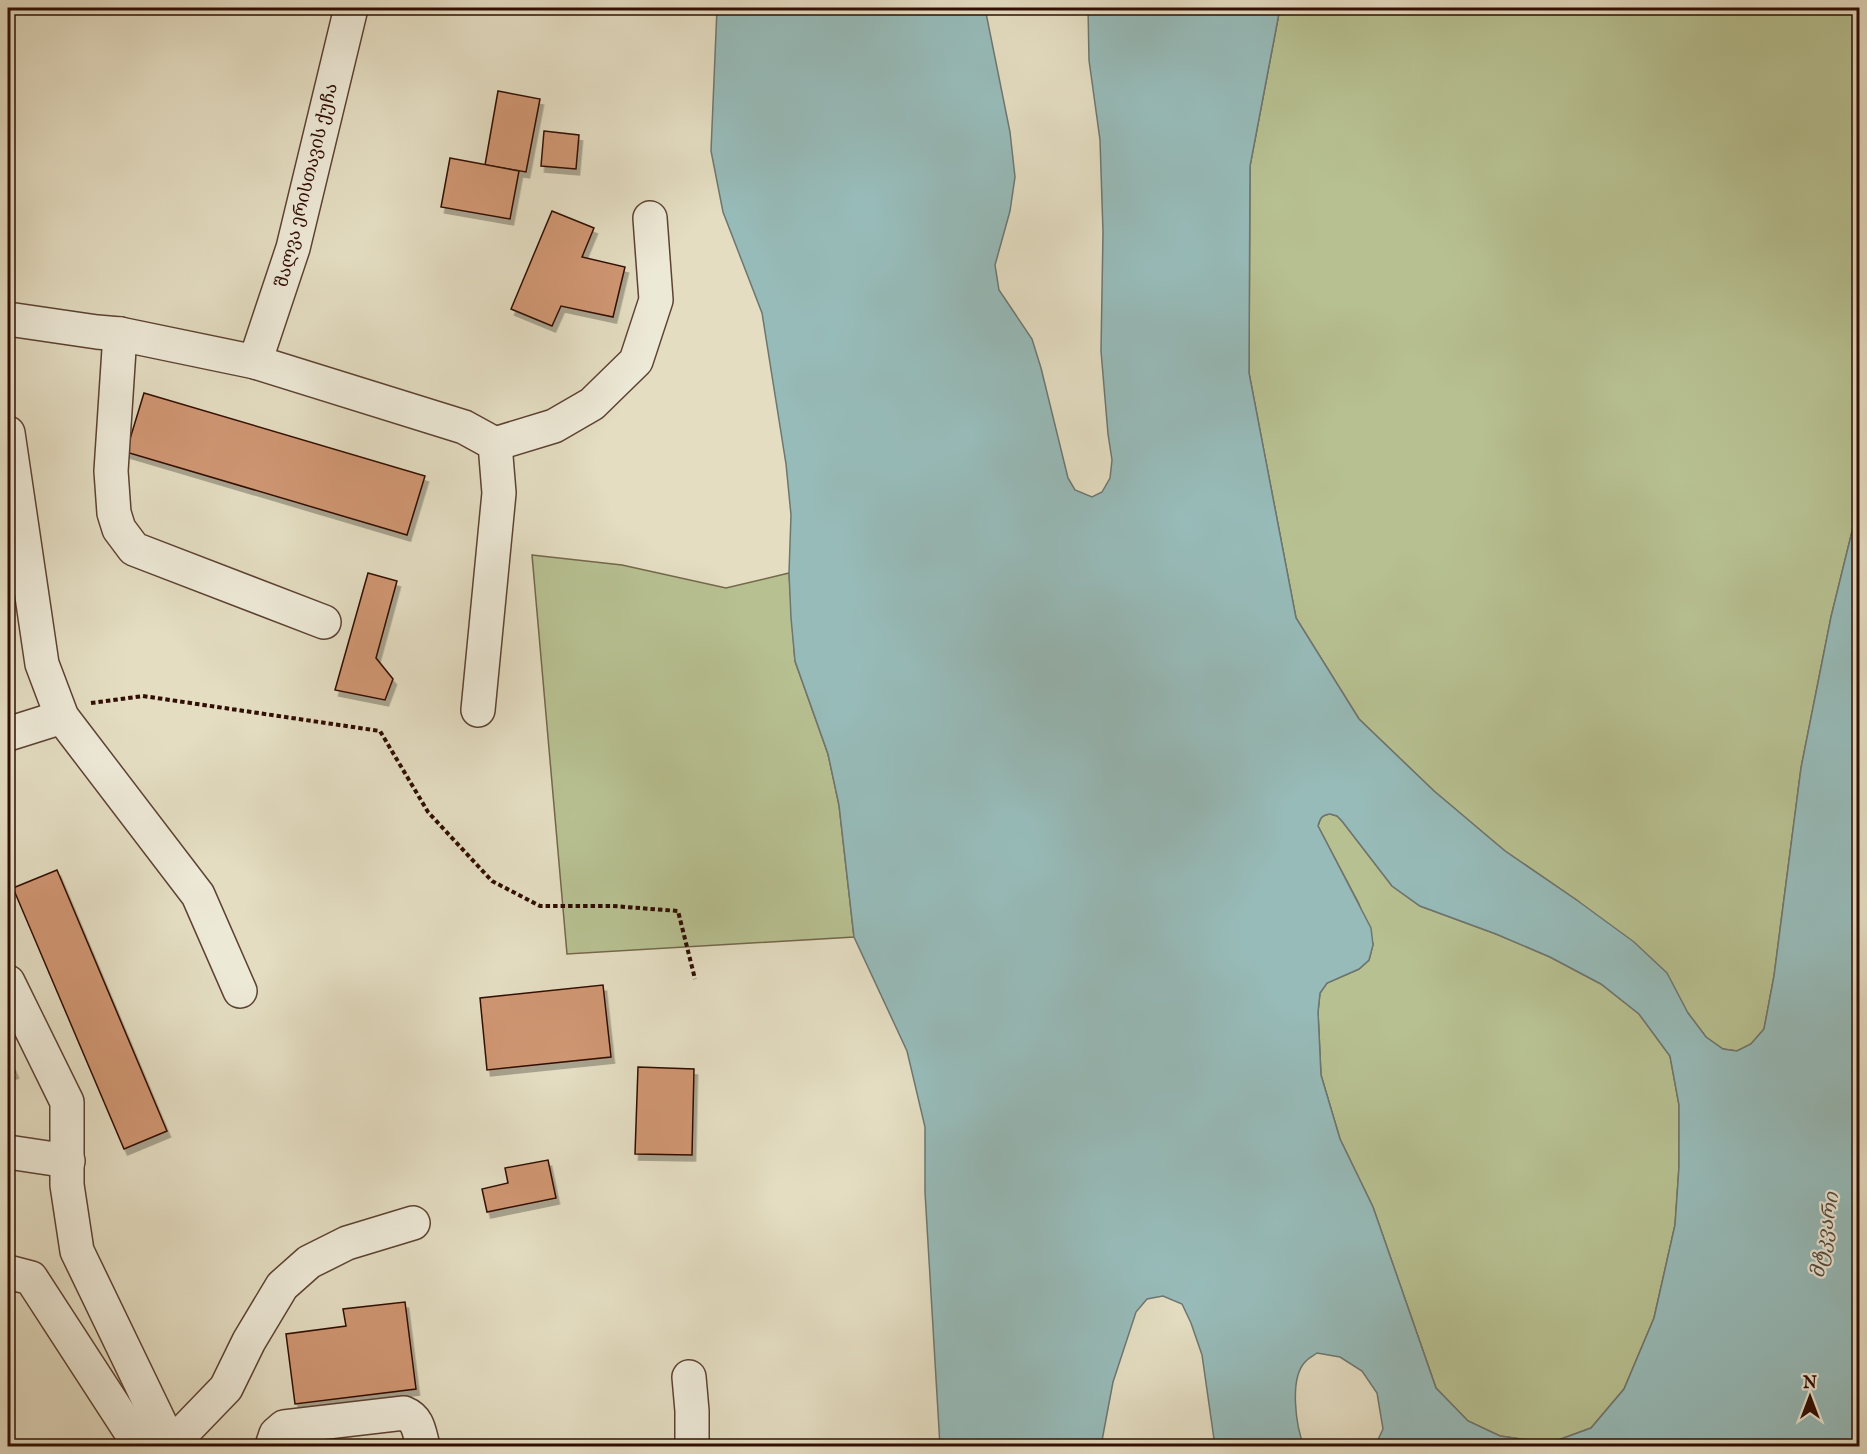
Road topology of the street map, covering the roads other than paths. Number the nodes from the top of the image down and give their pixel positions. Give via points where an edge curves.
1 (351, 8) edge
2 (650, 218) dead end
3 (8, 319) edge
4 (120, 334) junction
5 (255, 362) junction
6 (8, 433) edge
7 (495, 444) junction
8 (324, 622) dead end
9 (478, 710) dead end
10 (61, 712) junction
11 (8, 734) edge
12 (8, 982) edge
13 (240, 991) dead end
14 (8, 1152) edge
15 (68, 1161) junction
16 (413, 1223) dead end
17 (8, 1272) edge
18 (688, 1377) dead end
19 (160, 1446) edge
20 (272, 1446) edge
21 (423, 1446) edge
22 (692, 1446) edge

1 - 5 lane, შალვა ერისთავის ქუჩა via 294,248
2 - 7 lane via 656,300 636,361 592,404 554,426
3 - 4 lane
4 - 5 lane
4 - 8 lane via 111,471 119,529 134,549
5 - 7 lane via 464,427
6 - 10 lane via 42,664
7 - 9 lane via 499,493
10 - 11 lane
10 - 13 lane via 198,895
12 - 15 lane via 68,1102
14 - 15 lane
15 - 19 lane via 77,1251
16 - 19 lane via 347,1243 309,1262 282,1286 226,1388
17 - 19 lane via 31,1278
18 - 22 lane
20 - 21 lane via 276,1434 284,1427 404,1413 417,1421

